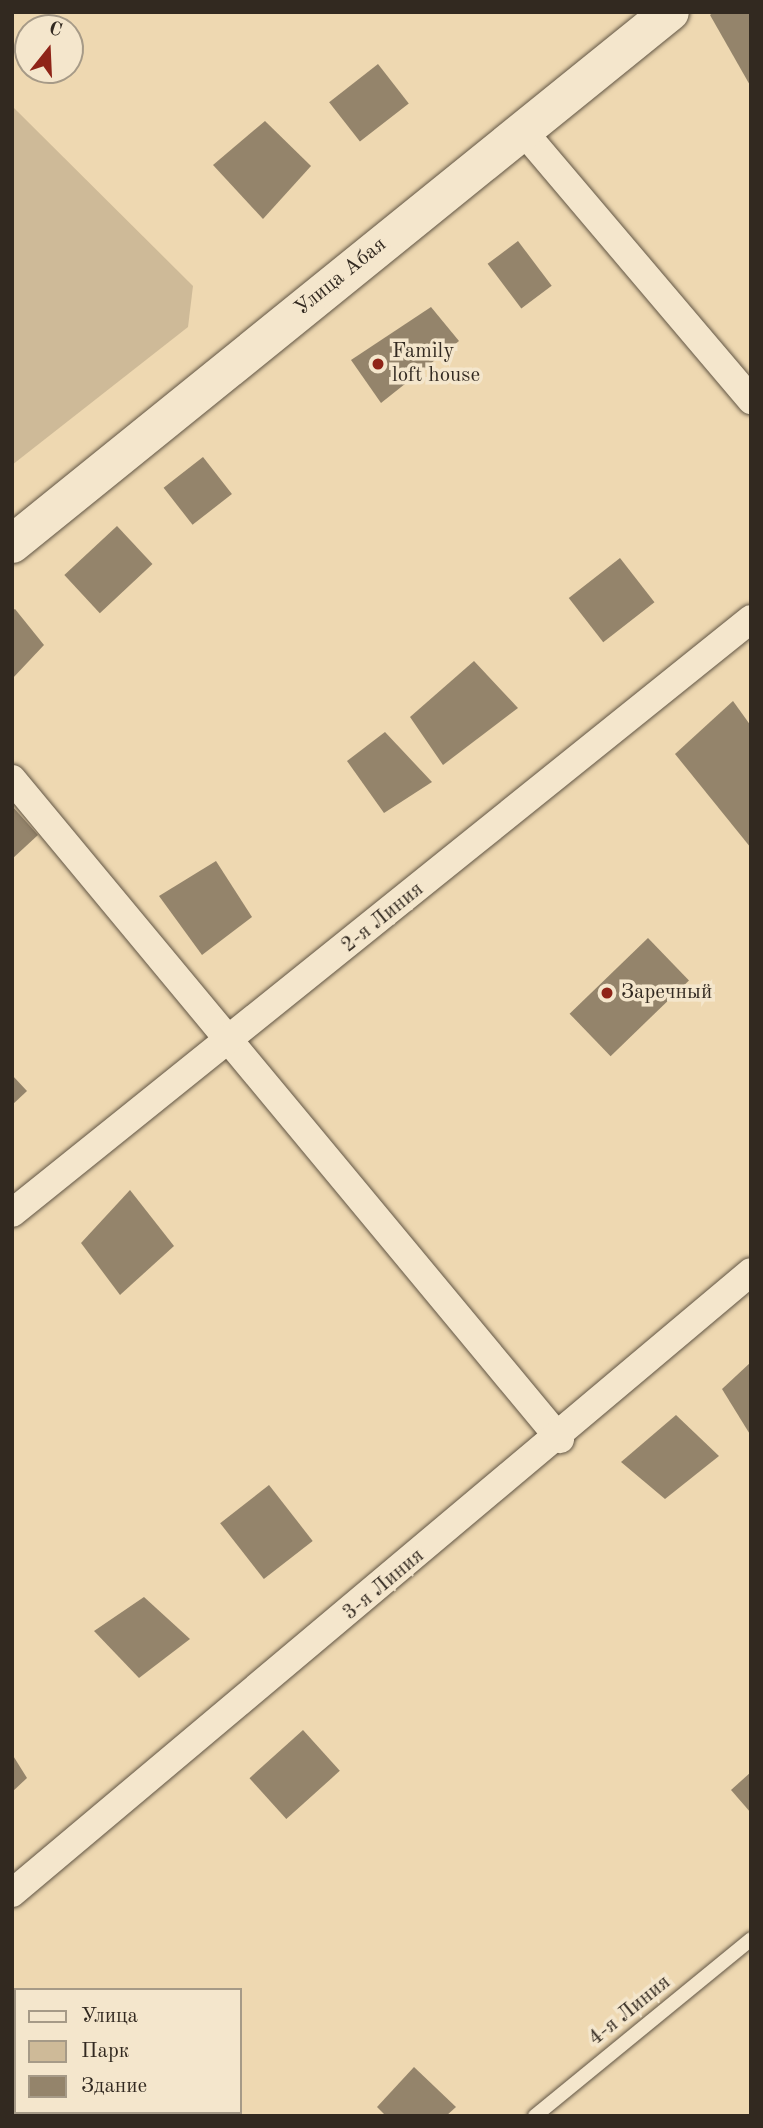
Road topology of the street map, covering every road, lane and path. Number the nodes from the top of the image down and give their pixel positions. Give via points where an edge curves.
1 (670, 12) edge
2 (523, 131) junction
3 (751, 400) edge
4 (12, 544) edge
5 (751, 619) edge
6 (12, 779) edge
7 (229, 1045) junction
8 (12, 1213) edge
9 (751, 1272) edge
10 (560, 1439) junction
11 (12, 1894) edge
12 (751, 1939) edge
13 (535, 2116) edge

1 - 2 street, Улица Абая
2 - 3 street
2 - 4 street, Улица Абая
5 - 7 street, 2-я Линия
6 - 7 street
7 - 8 street, 2-я Линия
7 - 10 street
9 - 10 street, 3-я Линия
10 - 11 street, 3-я Линия
12 - 13 lane, 4-я Линия

